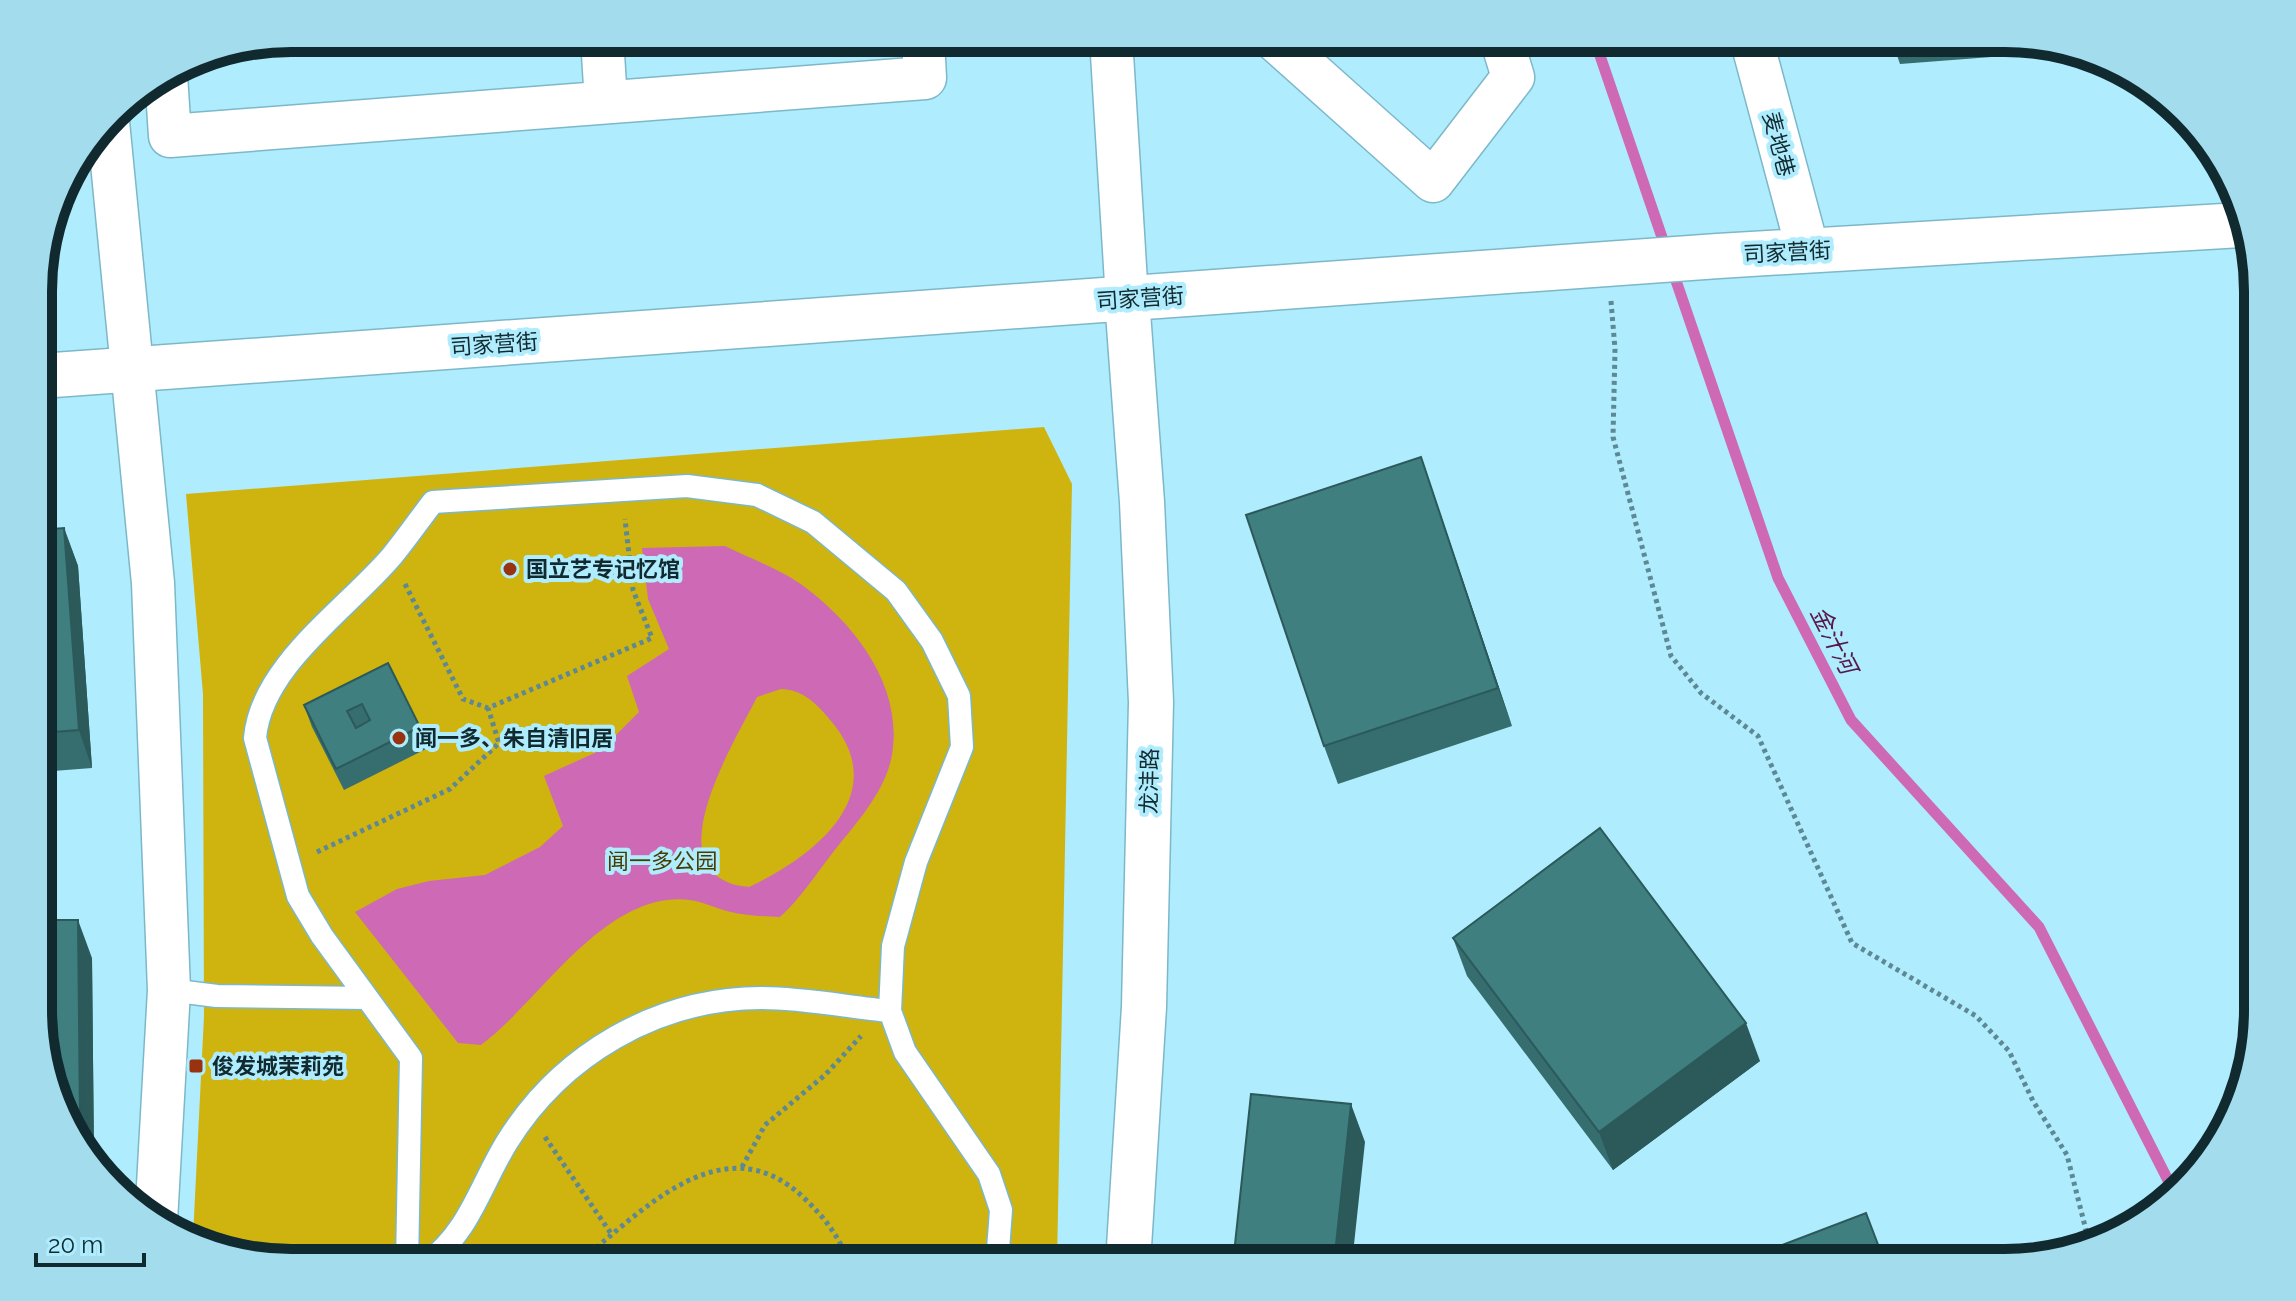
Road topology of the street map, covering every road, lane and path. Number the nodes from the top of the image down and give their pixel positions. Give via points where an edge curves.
1 (603, 52) edge
2 (924, 52) edge
3 (1112, 52) edge
4 (1289, 52) edge
5 (1505, 52) edge
6 (1755, 52) edge
7 (167, 87) edge
8 (606, 102) junction
9 (109, 136) edge
10 (2235, 225) edge
11 (1808, 251) junction
12 (1608, 264) junction
13 (1127, 299) junction
14 (134, 370) junction
15 (52, 375) edge
16 (621, 490) junction
17 (392, 556) junction
18 (488, 708) junction
19 (290, 865) junction
20 (169, 990) junction
21 (367, 998) junction
22 (890, 1011) junction
23 (527, 1112) junction
24 (742, 1167) junction
25 (157, 1208) edge
26 (2087, 1234) edge
27 (612, 1235) junction
28 (407, 1249) edge
29 (446, 1249) edge
30 (595, 1249) edge
31 (843, 1249) edge
32 (998, 1249) edge
33 (1129, 1249) edge

1 - 8 street
2 - 8 street via 925,78
3 - 13 street
4 - 5 street via 1433,181 1513,77
6 - 11 street, 麦地巷
7 - 8 street via 170,136
9 - 14 street
10 - 11 street, 司家营街
11 - 12 street, 司家营街
12 - 13 street, 司家营街
12 - 26 path via 1615,349 1613,437 1671,656 1701,693 1758,736 1852,943 1976,1016 2009,1051 2067,1155
13 - 14 street, 司家营街
13 - 33 street, 龙沣路 via 1151,702 1144,1007
14 - 15 street, 司家营街
14 - 20 street via 153,583
16 - 17 lane via 433,502
16 - 18 path via 633,590 652,638
16 - 22 lane via 687,486 757,495 813,522 896,591 932,641 959,696 962,747 908,890 893,946
17 - 18 path via 463,699
17 - 19 lane via 279,674 257,715 255,738
18 - 19 path via 499,743 450,789
19 - 21 lane via 298,896
20 - 21 lane via 217,996
20 - 25 street
21 - 28 lane via 411,1058
22 - 23 lane via 761,998 663,1015 614,1036 566,1069
22 - 24 path via 765,1125
22 - 32 lane via 905,1052 989,1174 1001,1210
23 - 27 path
23 - 29 lane via 472,1215
24 - 27 path via 700,1175 662,1194
24 - 31 path via 792,1187
27 - 30 path

